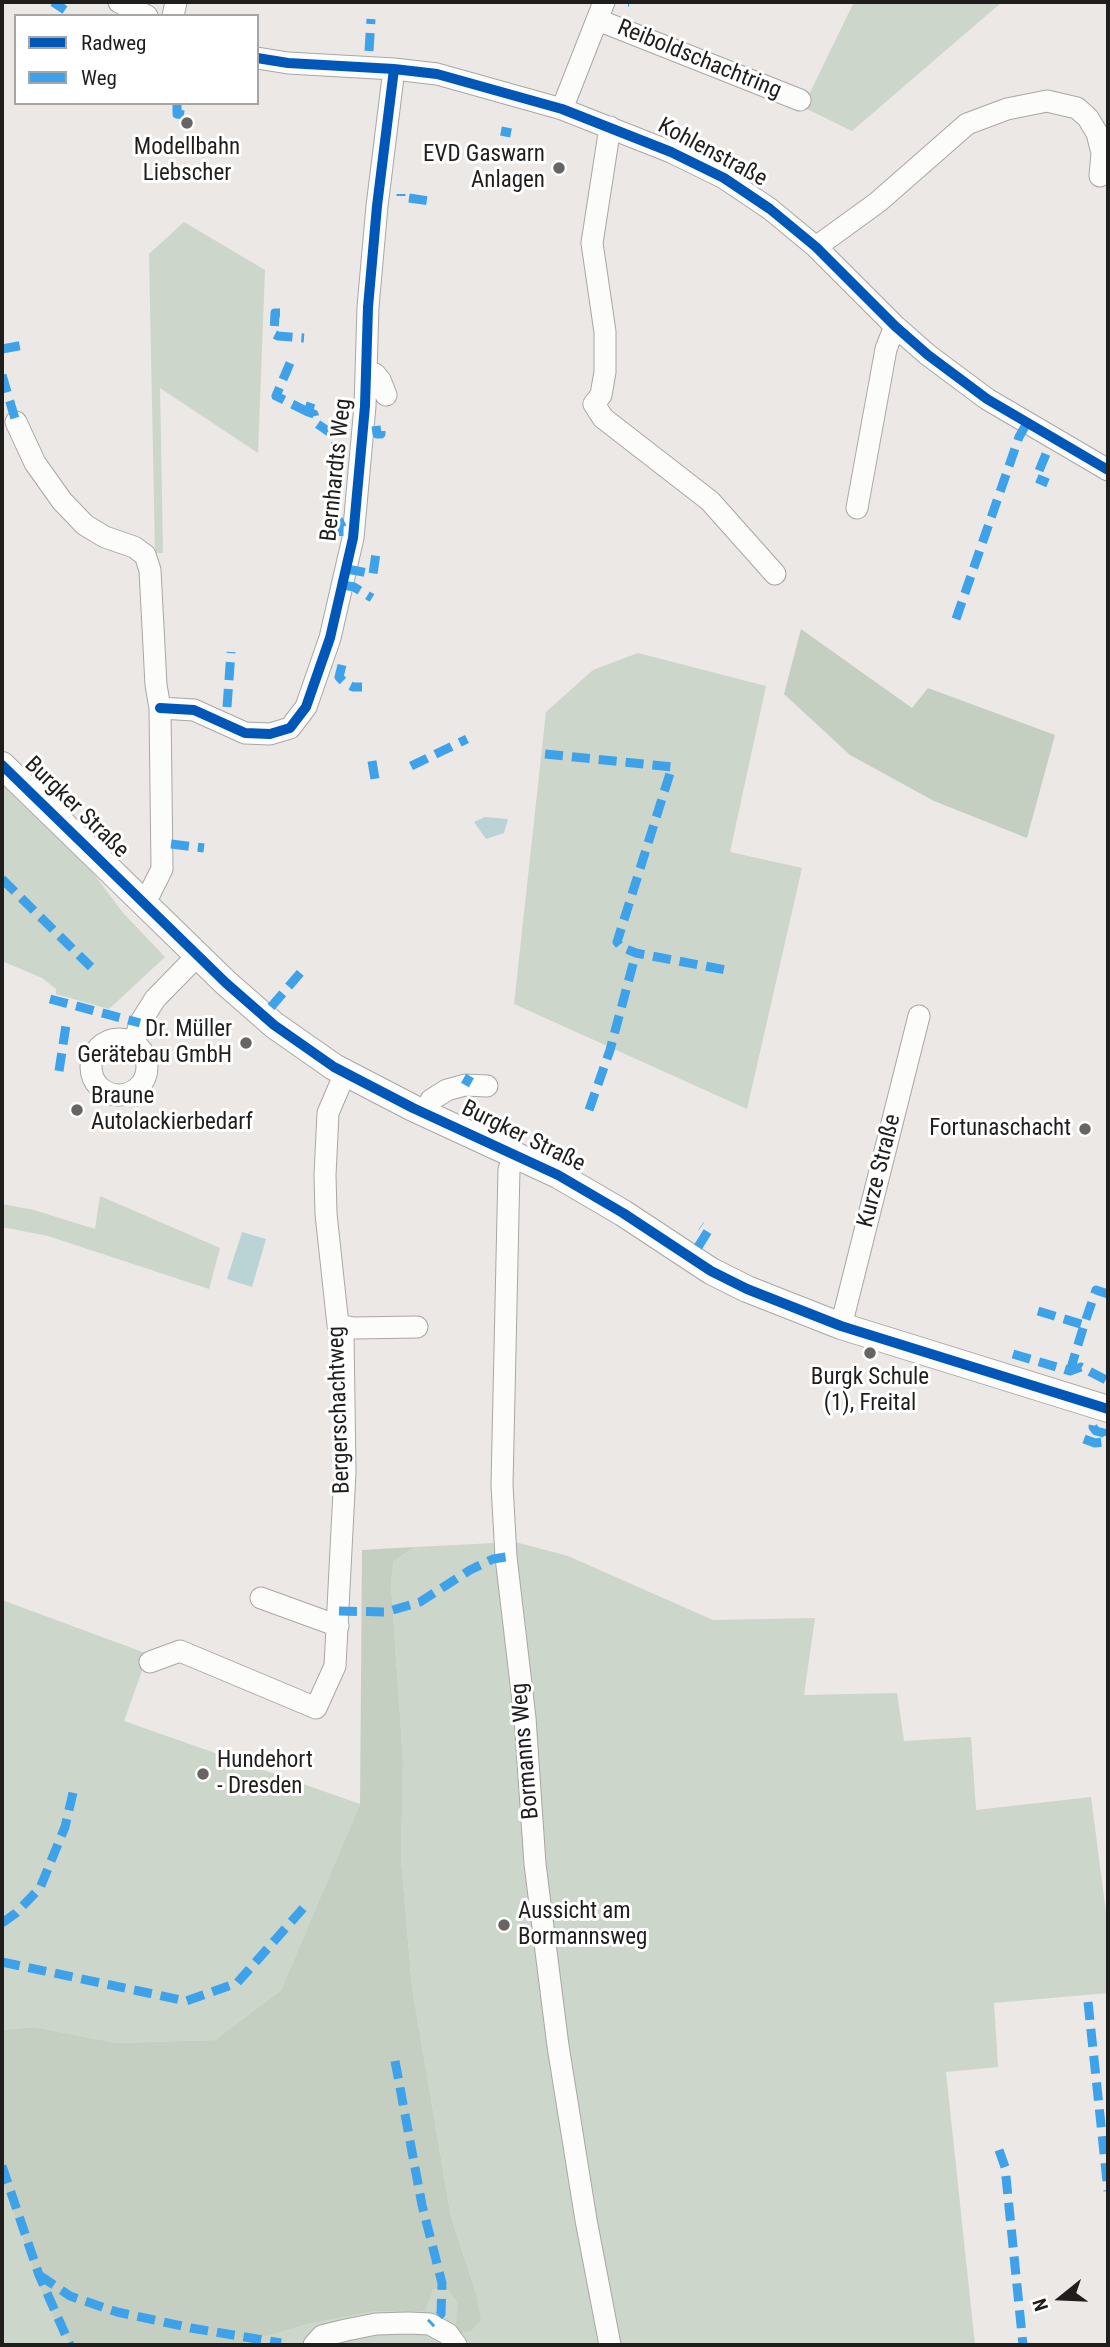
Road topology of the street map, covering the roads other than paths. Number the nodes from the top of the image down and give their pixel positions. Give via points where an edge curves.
1 (119, 2) edge
2 (601, 11) edge
3 (144, 14) edge
4 (259, 58) edge
5 (394, 69) junction
6 (800, 100) dead end
7 (562, 109) junction
8 (610, 127) junction
9 (1100, 176) dead end
10 (824, 241) junction
11 (895, 326) junction
12 (367, 373) junction
13 (386, 395) dead end
14 (16, 422) dead end
15 (1108, 470) edge
16 (857, 508) dead end
17 (775, 575) dead end
18 (160, 708) junction
19 (2, 765) edge
20 (142, 902) junction
21 (197, 956) junction
22 (919, 1016) dead end
23 (134, 1043) junction
24 (345, 1073) junction
25 (487, 1086) dead end
26 (426, 1113) junction
27 (517, 1154) junction
28 (338, 1325) junction
29 (841, 1326) junction
30 (417, 1327) dead end
31 (1108, 1409) edge
32 (261, 1598) dead end
33 (338, 1626) junction
34 (150, 1662) dead end
35 (314, 2345) edge
36 (456, 2345) edge
37 (610, 2345) edge

1 - 3 street
2 - 6 street, Reiboldschachtring
2 - 7 street, Reiboldschachtring
4 - 5 street, Kohlenstraße
5 - 7 street, Kohlenstraße via 437,74
5 - 12 street, Bernhardts Weg via 376,206
7 - 8 street, Kohlenstraße
8 - 10 street, Kohlenstraße via 724,178
8 - 17 street via 592,243 605,332 605,372 601,395 594,404 603,418 710,501
9 - 10 street via 1102,153 1097,133 1077,108 1047,102 1007,109 967,124 878,202
10 - 11 street, Kohlenstraße
11 - 15 street, Kohlenstraße via 987,399
11 - 16 street via 886,349
12 - 13 street via 375,374
12 - 18 street, Bernhardts Weg via 349,560 330,638 306,707 290,728 270,734 245,733 194,710
14 - 18 street via 35,463 85,525 145,555 150,570
18 - 20 street via 162,869
19 - 20 main road, Burgker Straße
20 - 21 main road, Burgker Straße
21 - 23 street via 155,999
21 - 24 main road, Burgker Straße via 274,1025
22 - 29 street, Kurze Straße
23 - 23 street via 119,1038 103,1043 92,1059 92,1079 106,1093 125,1096 148,1089 148,1062
24 - 26 main road, Burgker Straße
24 - 28 street, Bergerschachtweg via 328,1113 326,1214
25 - 26 street via 447,1090 431,1100
26 - 27 main road, Burgker Straße
27 - 29 main road, Burgker Straße via 711,1270
27 - 37 street, Bormanns Weg via 509,1169 502,1485 506,1557 556,2033
28 - 30 street
28 - 33 street, Bergerschachtweg via 343,1333 345,1472
29 - 31 main road, Burgker Straße
32 - 33 street
33 - 34 street, Bergerschachtweg via 335,1666 316,1707 180,1651
35 - 36 street via 322,2336 376,2324 430,2325 448,2334

